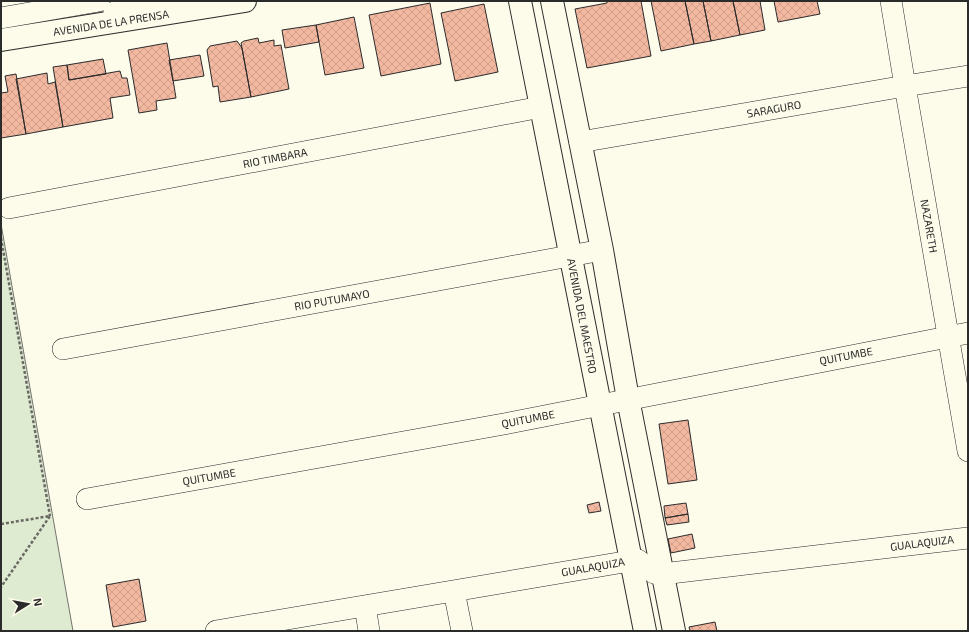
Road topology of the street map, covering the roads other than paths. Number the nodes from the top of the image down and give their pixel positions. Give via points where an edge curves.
1 (99, 1) edge
2 (171, 1) edge
3 (245, 1) edge
4 (520, 1) edge
5 (552, 1) edge
6 (891, 1) edge
7 (1, 18) edge
8 (1, 33) edge
9 (1, 40) edge
10 (968, 76) edge
11 (905, 86) junction
12 (541, 107) junction
13 (580, 142) junction
14 (9, 208) dead end
15 (602, 250) junction
16 (570, 257) junction
17 (968, 333) edge
18 (948, 337) junction
19 (63, 349) dead end
20 (628, 399) junction
21 (599, 405) junction
22 (968, 451) edge
23 (87, 499) dead end
24 (968, 538) edge
25 (630, 560) junction
26 (662, 574) junction
27 (454, 591) junction
28 (365, 606) junction
29 (216, 631) edge
30 (369, 631) edge
31 (462, 631) edge
32 (645, 631) edge
33 (674, 631) edge

1 - 7 street
2 - 8 street
3 - 9 main road, AVENIDA DE LA PRENSA
4 - 12 main road, AVENIDA DEL MAESTRO
5 - 13 main road
6 - 11 street, NAZARETH
10 - 11 street, SARAGURO
11 - 13 street, SARAGURO
11 - 18 street, NAZARETH
12 - 14 street, RIO TIMBARA
12 - 16 main road, AVENIDA DEL MAESTRO
13 - 15 main road
15 - 16 street, RIO PUTUMAYO
15 - 20 main road
16 - 19 street, RIO PUTUMAYO
16 - 21 main road, AVENIDA DEL MAESTRO
17 - 18 street, QUITUMBE
18 - 20 street, QUITUMBE
18 - 22 street, NAZARETH
20 - 21 street, QUITUMBE
20 - 26 main road
21 - 23 street, QUITUMBE
21 - 25 main road, AVENIDA DEL MAESTRO
24 - 26 street, GUALAQUIZA
25 - 26 street, GUALAQUIZA via 638,560 654,573
25 - 27 street, GUALAQUIZA
25 - 32 main road, AVENIDA DEL MAESTRO
26 - 33 main road
27 - 28 street, GUALAQUIZA
27 - 31 street
28 - 29 street, GUALAQUIZA
28 - 30 street

